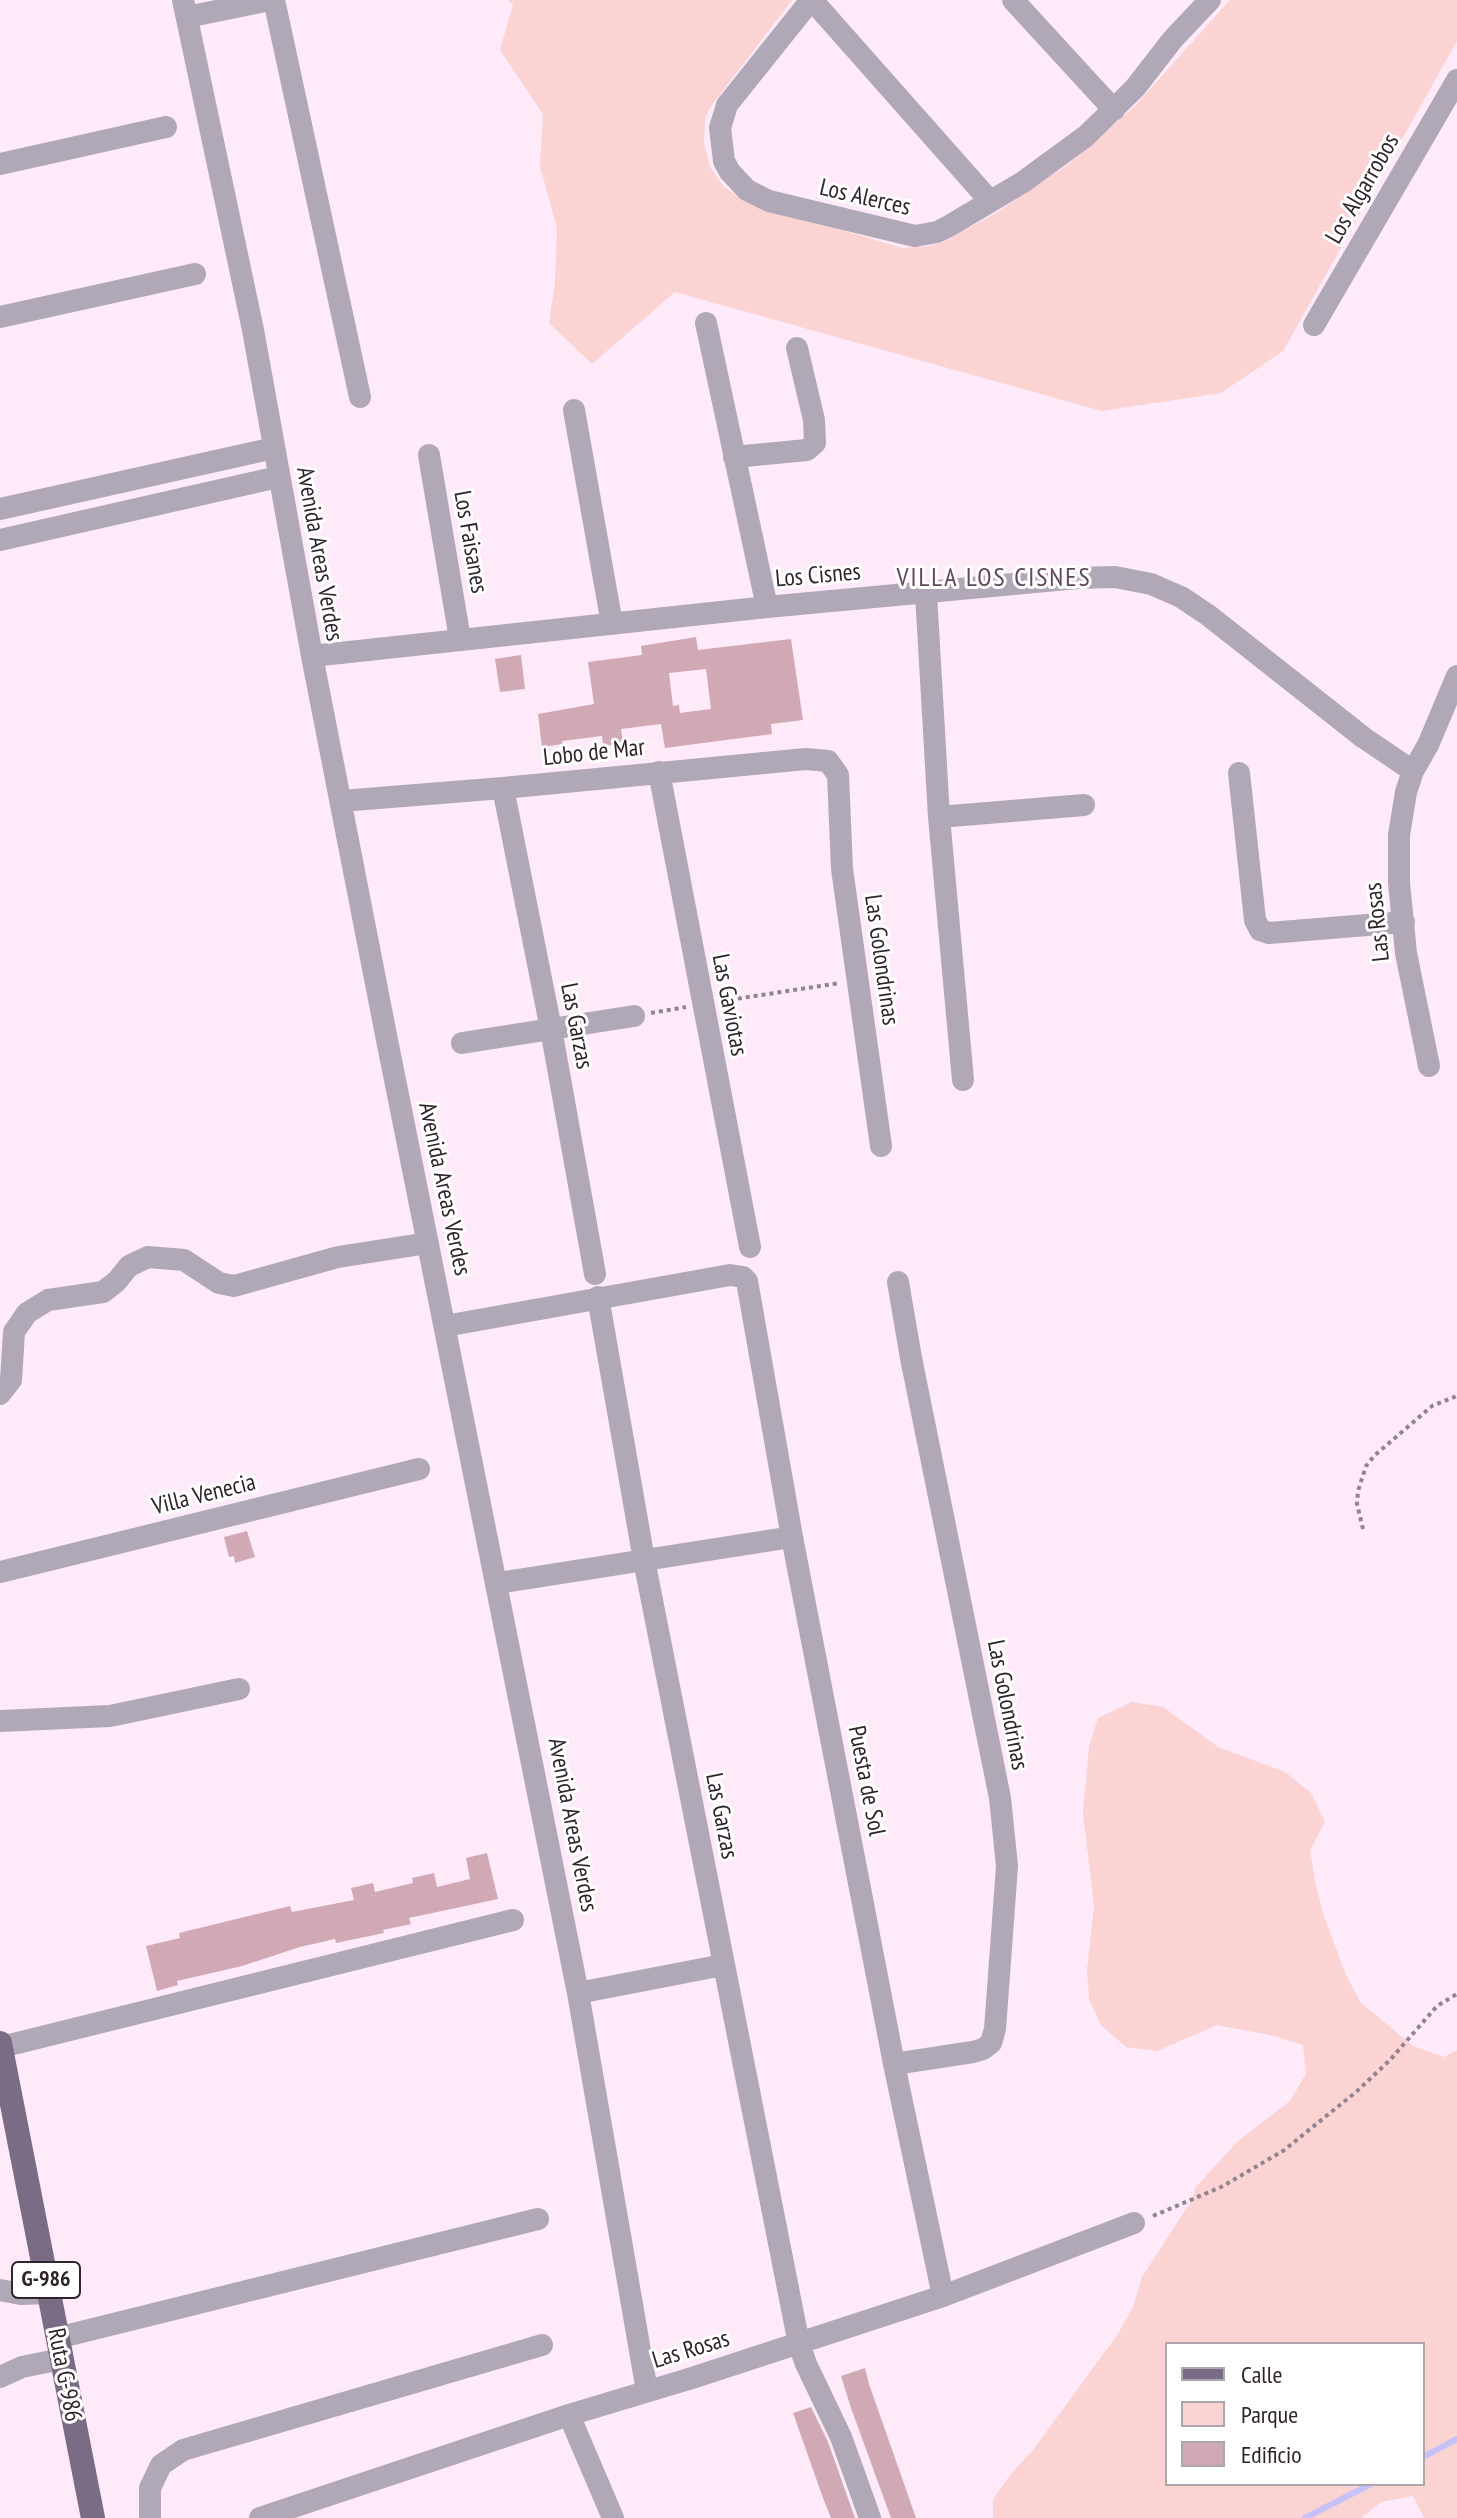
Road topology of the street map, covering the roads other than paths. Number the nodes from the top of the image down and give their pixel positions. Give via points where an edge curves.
1 (272, 0) edge
2 (812, 0) edge
3 (1013, 0) edge
4 (1210, 0) edge
5 (185, 8) edge
6 (1457, 80) edge
7 (1114, 110) junction
8 (166, 127) dead end
9 (0, 164) edge
10 (990, 201) junction
11 (195, 274) dead end
12 (0, 317) edge
13 (706, 323) dead end
14 (1314, 325) dead end
15 (797, 348) dead end
16 (360, 397) dead end
17 (574, 410) dead end
18 (274, 448) junction
19 (429, 455) dead end
20 (734, 457) junction
21 (278, 477) junction
22 (0, 509) edge
23 (0, 540) edge
24 (926, 594) junction
25 (767, 607) junction
26 (612, 624) junction
27 (460, 639) junction
28 (312, 656) junction
29 (1457, 676) edge
30 (1413, 771) junction
31 (659, 772) junction
32 (1239, 773) dead end
33 (838, 781) joint
34 (503, 788) junction
35 (341, 801) junction
36 (1084, 805) dead end
37 (939, 817) junction
38 (1404, 922) junction
39 (634, 1016) road end
40 (551, 1029) junction
41 (462, 1043) dead end
42 (1429, 1066) dead end
43 (963, 1080) dead end
44 (881, 1146) dead end
45 (428, 1243) junction
46 (750, 1247) dead end
47 (898, 1282) dead end
48 (597, 1286) junction
49 (445, 1326) junction
50 (0, 1394) edge
51 (419, 1469) dead end
52 (792, 1537) junction
53 (644, 1560) junction
54 (0, 1572) edge
55 (498, 1583) junction
56 (239, 1689) dead end
57 (0, 1721) edge
58 (513, 1920) dead end
59 (723, 1965) junction
60 (578, 1993) junction
61 (0, 2045) edge
62 (894, 2064) junction
63 (538, 2219) dead end
64 (1134, 2223) road end
65 (0, 2290) edge
66 (48, 2293) junction
67 (943, 2296) junction
68 (799, 2344) junction
69 (542, 2345) dead end
70 (59, 2348) junction
71 (0, 2377) edge
72 (647, 2391) junction
73 (569, 2415) junction
74 (93, 2518) edge
75 (150, 2518) edge
76 (260, 2518) edge
77 (613, 2518) edge
78 (870, 2518) edge

1 - 5 street
1 - 16 street
2 - 10 street
2 - 10 street, Los Alerces via 735,94 722,118 721,151 738,182 769,201 915,236 937,232
3 - 7 street
4 - 7 street, Los Alerces
5 - 18 street, Avenida Areas Verdes
6 - 14 street, Los Algarrobos
7 - 10 street, Los Alerces via 1055,160
8 - 9 street
11 - 12 street
13 - 20 street
15 - 20 street via 815,443 807,450
17 - 26 street
18 - 21 street, Avenida Areas Verdes
18 - 22 street
19 - 27 street, Los Faisanes
20 - 25 street
21 - 23 street
21 - 28 street, Avenida Areas Verdes
24 - 25 street, Los Cisnes
24 - 30 street, Los Cisnes via 1098,576 1151,584 1208,615
24 - 37 street
25 - 26 street, Los Cisnes
26 - 27 street, Los Cisnes
27 - 28 street, Los Cisnes
28 - 35 street, Avenida Areas Verdes
29 - 30 street, Las Rosas
30 - 38 street, Las Rosas via 1399,835
31 - 33 street, Lobo de Mar via 823,759 833,765
31 - 34 street, Lobo de Mar
31 - 46 street, Las Gaviotas
32 - 38 street via 1260,930
33 - 44 street, Las Golondrinas via 842,869
34 - 35 street, Lobo de Mar
34 - 40 street, Las Garzas
35 - 45 street, Avenida Areas Verdes
36 - 37 street
37 - 43 street
38 - 42 street, Las Rosas
39 - 40 street
40 - 41 street
40 - 48 street, Las Garzas
45 - 49 street, Avenida Areas Verdes
45 - 50 street via 338,1257 242,1286 219,1283 184,1260 138,1260 103,1292 48,1300 27,1313 14,1332 13,1372
47 - 62 street, Las Golondrinas via 1000,1798 1007,1866 991,2043 973,2052
48 - 49 street
48 - 52 street, Puesta de Sol via 730,1275 743,1277 750,1286
48 - 53 street, Las Garzas
49 - 55 street, Avenida Areas Verdes
51 - 54 street, Villa Venecia
52 - 53 street
52 - 62 street, Puesta de Sol
53 - 55 street
53 - 59 street, Las Garzas
55 - 60 street, Avenida Areas Verdes
56 - 57 street via 110,1716
58 - 61 street
59 - 60 street
59 - 68 street, Las Garzas
60 - 72 street, Avenida Areas Verdes
61 - 66 main road, Ruta G-986 / G-986
62 - 67 street, Puesta de Sol
63 - 70 street
64 - 67 street, Las Rosas
65 - 66 street
66 - 70 main road, Ruta G-986 / G-986
67 - 68 street, Las Rosas
68 - 72 street, Las Rosas
68 - 78 street, Las Garzas
69 - 75 street via 183,2450 161,2465 150,2488
70 - 71 street
70 - 74 main road, Ruta G-986 / G-986
72 - 73 street, Las Rosas
73 - 76 street, Las Rosas
73 - 77 street

